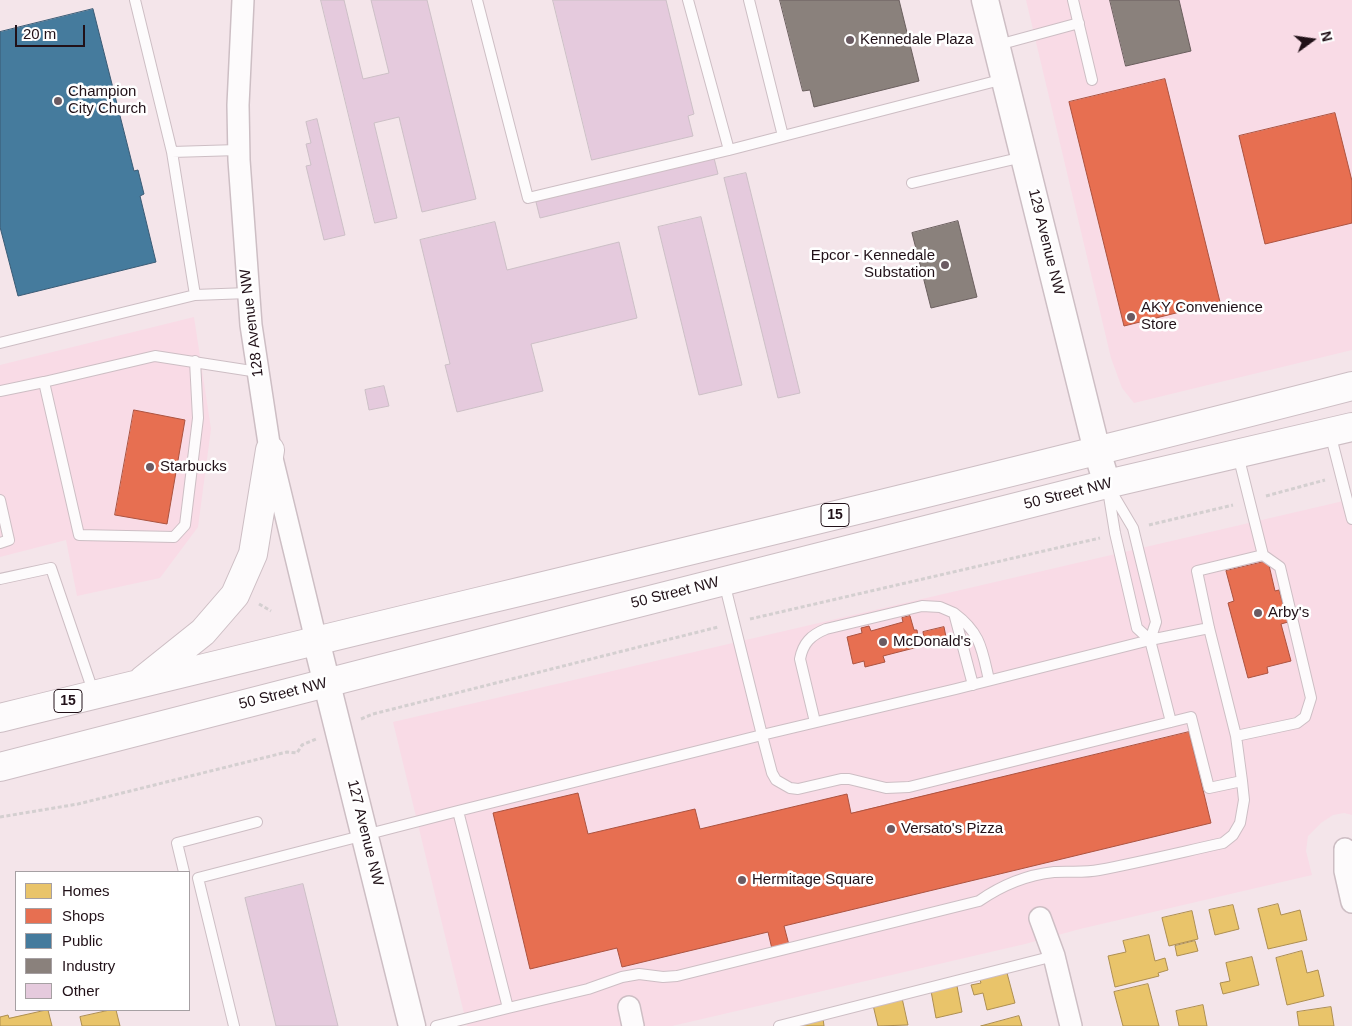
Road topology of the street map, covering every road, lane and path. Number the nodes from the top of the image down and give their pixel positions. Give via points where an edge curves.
1 (134, 0) edge
2 (243, 0) edge
3 (477, 0) edge
4 (688, 0) edge
5 (749, 0) edge
6 (985, 0) edge
7 (1073, 0) edge
8 (1078, 23) junction
9 (997, 46) junction
10 (1005, 79) junction
11 (1092, 80) dead end
12 (783, 136) junction
13 (238, 150) junction
14 (729, 150) junction
15 (172, 152) junction
16 (1024, 156) junction
17 (912, 182) dead end
18 (248, 293) junction
19 (195, 295) junction
20 (0, 342) edge
21 (195, 361) junction
22 (258, 372) junction
23 (44, 382) junction
24 (1352, 386) edge
25 (0, 390) edge
26 (1341, 429) edge
27 (270, 450) junction
28 (1097, 451) junction
29 (1238, 454) junction
30 (1341, 475) junction
31 (1107, 484) junction
32 (0, 500) edge
33 (1248, 501) junction
34 (1352, 519) edge
35 (1133, 528) junction
36 (1115, 533) junction
37 (0, 543) edge
38 (1263, 555) junction
39 (0, 579) edge
40 (724, 581) junction
41 (954, 613) junction
42 (736, 623) junction
43 (1209, 628) junction
44 (316, 640) junction
45 (1150, 640) junction
46 (989, 680) junction
47 (327, 682) junction
48 (973, 684) junction
49 (136, 685) junction
50 (94, 695) junction
51 (373, 714) dead end
52 (0, 718) edge
53 (815, 722) junction
54 (1171, 722) junction
55 (762, 734) junction
56 (1236, 736) junction
57 (302, 745) dead end
58 (0, 767) edge
59 (1242, 781) junction
60 (458, 811) junction
61 (0, 817) edge
62 (257, 822) dead end
63 (366, 835) junction
64 (1345, 849) dead end
65 (184, 871) edge
66 (193, 879) edge
67 (1352, 902) edge
68 (1040, 918) dead end
69 (1054, 956) junction
70 (508, 1008) junction
71 (234, 1026) edge
72 (412, 1026) edge
73 (436, 1026) edge
74 (779, 1026) edge
75 (1071, 1026) edge

1 - 15 lane
2 - 13 street, 128 Avenue NW
3 - 14 lane via 528,198
4 - 14 lane
5 - 12 lane
6 - 9 street, 129 Avenue NW
7 - 8 lane
8 - 9 lane
8 - 11 lane
9 - 10 street, 129 Avenue NW
10 - 12 lane
10 - 16 street, 129 Avenue NW
12 - 14 lane
13 - 15 lane
13 - 18 street, 128 Avenue NW
15 - 19 lane
16 - 17 lane
16 - 28 street, 129 Avenue NW
18 - 19 lane
18 - 22 street, 128 Avenue NW
19 - 20 lane
21 - 22 lane
21 - 23 lane via 155,356
21 - 23 lane via 198,418 185,525 174,538 79,535
22 - 27 street, 128 Avenue NW
23 - 25 lane
24 - 28 main road, 15
26 - 29 main road, 50 Street NW / 15
26 - 30 lane
27 - 44 street, 128 Avenue NW
27 - 49 main road via 254,554 235,595 203,632
28 - 31 street, 129 Avenue NW
28 - 44 main road, 15
29 - 31 main road, 50 Street NW / 15
29 - 33 lane
30 - 33 path
30 - 34 lane
31 - 35 lane
31 - 36 lane
31 - 40 main road, 50 Street NW / 15
32 - 37 lane via 10,540
33 - 35 path
33 - 38 lane
35 - 45 lane via 1156,622
36 - 42 path via 1088,542
36 - 45 lane via 1137,628
38 - 43 lane via 1197,571
38 - 56 lane via 1280,567 1311,698 1305,716 1297,723
39 - 50 lane via 51,568
40 - 42 lane
40 - 47 main road, 50 Street NW / 15
41 - 46 lane via 977,636
41 - 48 lane
41 - 53 lane via 940,607 922,606 826,629 812,636 800,659
42 - 51 path
42 - 55 lane
43 - 45 lane
43 - 56 lane
44 - 47 street, 127 Avenue NW
44 - 49 main road
45 - 46 lane
45 - 54 lane
46 - 48 lane
47 - 58 main road, 50 Street NW
47 - 63 street, 127 Avenue NW
48 - 53 lane
49 - 50 main road, 15
50 - 52 main road, 15
53 - 55 lane
54 - 55 lane via 894,788 841,779 790,788 776,780 772,773
54 - 59 lane via 1192,717 1209,788
55 - 60 lane
56 - 59 lane
57 - 61 path via 297,753 287,752 78,804
59 - 70 lane via 1244,800 1240,823 1223,843 1099,870 1053,872 1026,878 1010,883 980,901 961,906 677,976 639,974 622,977 588,989
60 - 63 lane
60 - 70 lane
62 - 65 lane via 177,843
63 - 66 lane
63 - 72 street, 127 Avenue NW
64 - 67 street via 1345,872
66 - 71 lane
68 - 69 street
69 - 74 lane
69 - 75 street
70 - 73 lane

